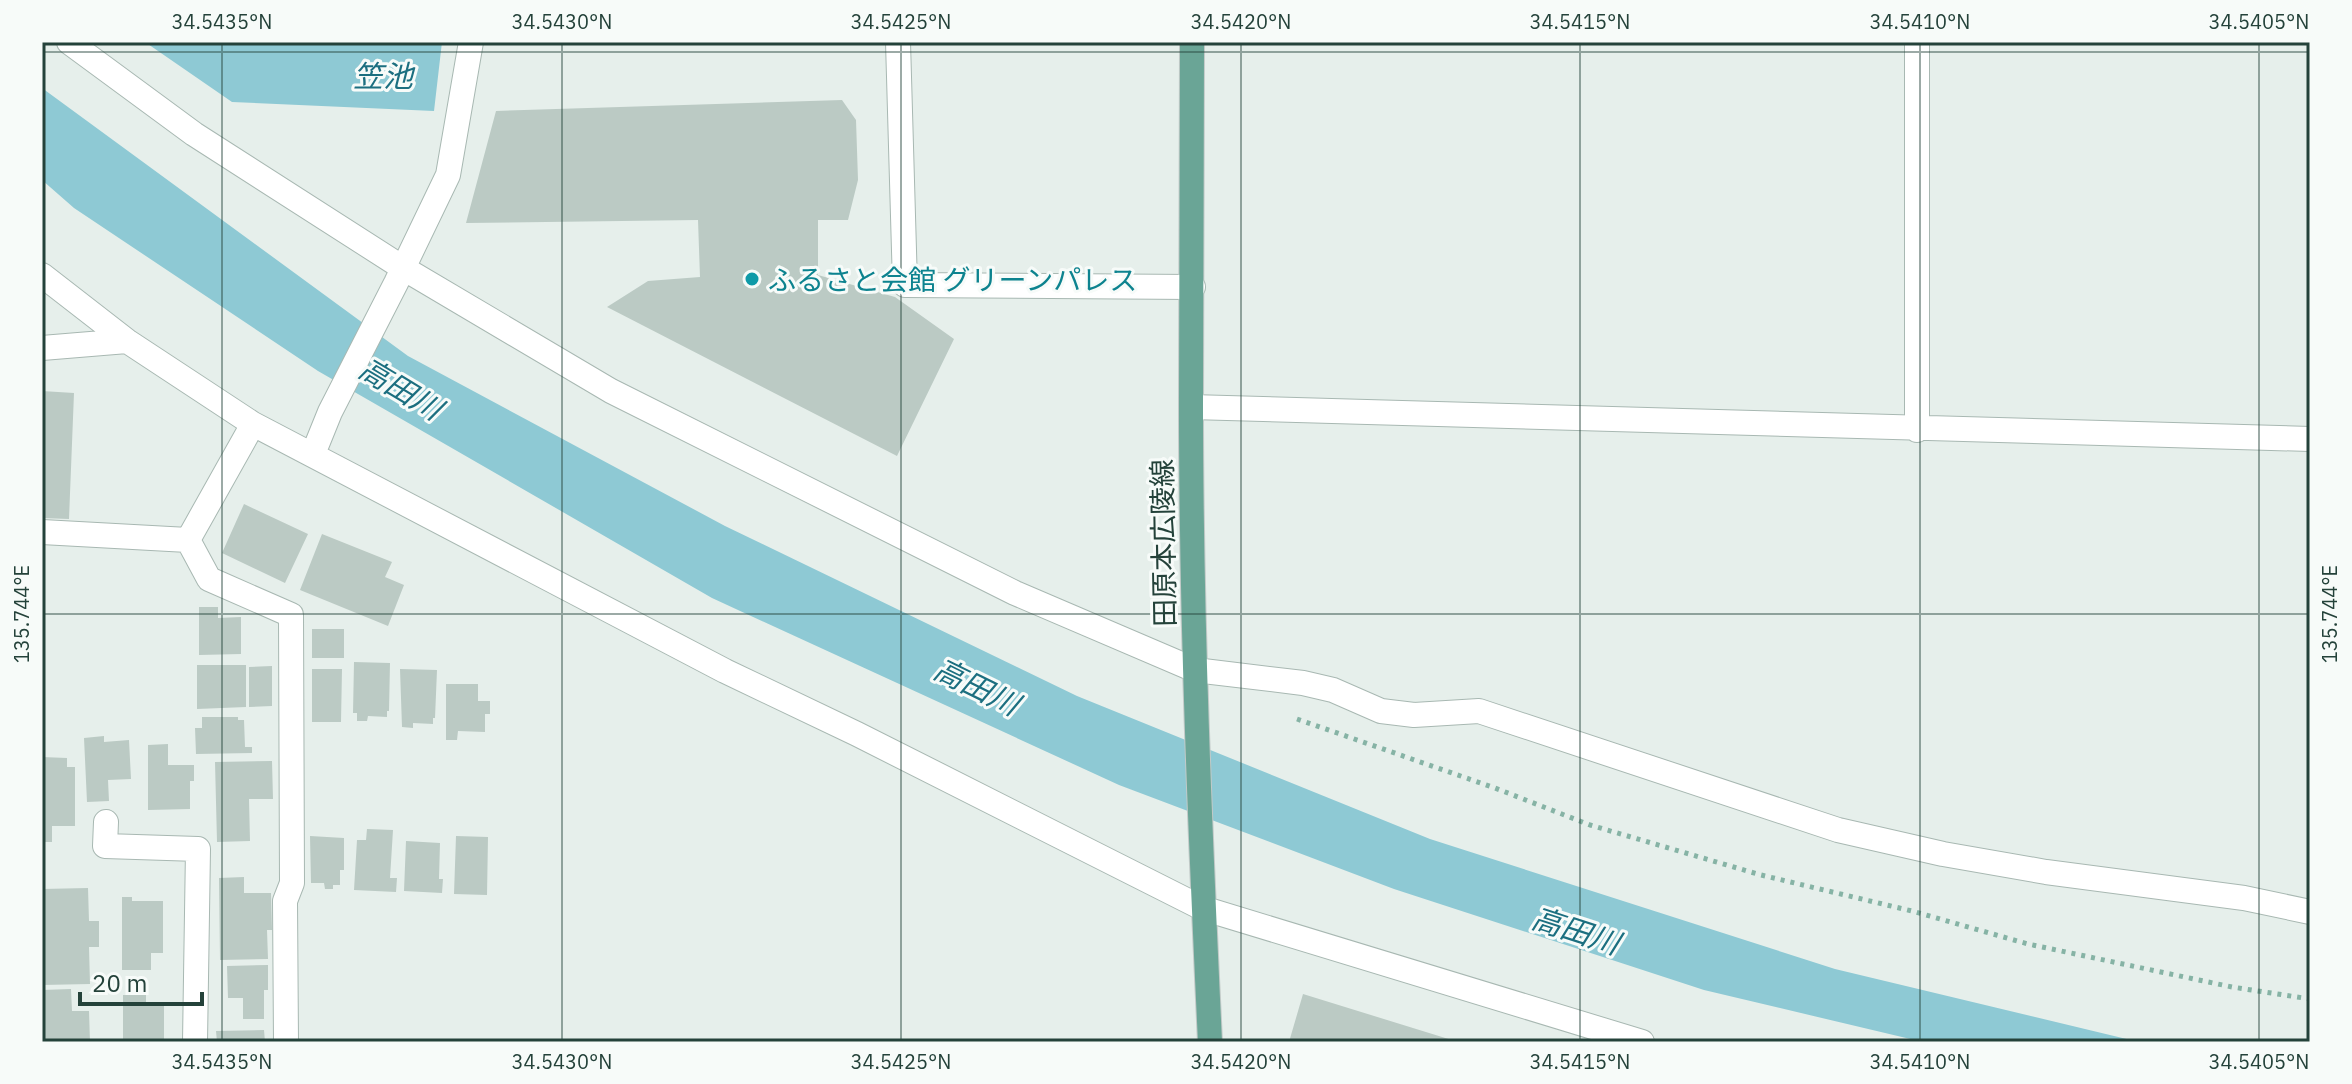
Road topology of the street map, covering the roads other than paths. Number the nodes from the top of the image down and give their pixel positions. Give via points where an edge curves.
1 (69, 42) edge
2 (471, 42) edge
3 (898, 42) edge
4 (1192, 42) edge
5 (1917, 42) edge
6 (42, 275) edge
7 (399, 276) junction
8 (1193, 287) junction
9 (127, 341) junction
10 (42, 348) edge
11 (1191, 407) junction
12 (253, 424) junction
13 (1917, 430) junction
14 (2310, 439) edge
15 (313, 454) junction
16 (42, 532) edge
17 (188, 540) junction
18 (1196, 680) junction
19 (106, 822) dead end
20 (1202, 908) junction
21 (2310, 912) edge
22 (195, 1042) edge
23 (286, 1042) edge
24 (1210, 1042) edge
25 (1642, 1042) edge

1 - 7 street
2 - 7 street via 448,175
3 - 8 street via 905,285
4 - 8 main road, 田原本広陵線
5 - 13 street
6 - 9 street
7 - 15 street
7 - 18 street via 625,398
8 - 11 main road, 田原本広陵線
9 - 10 street
9 - 12 street
11 - 13 street
11 - 18 main road, 田原本広陵線
12 - 15 street
12 - 17 street
13 - 14 street
15 - 20 street via 725,671
16 - 17 street
17 - 23 street via 209,579 291,615 292,883 285,901
18 - 20 main road, 田原本広陵線
18 - 21 street via 1303,683 1381,711 1414,715 1479,711 1838,830 2046,872
19 - 22 street via 105,846 198,849
20 - 24 main road, 田原本広陵線
20 - 25 street

